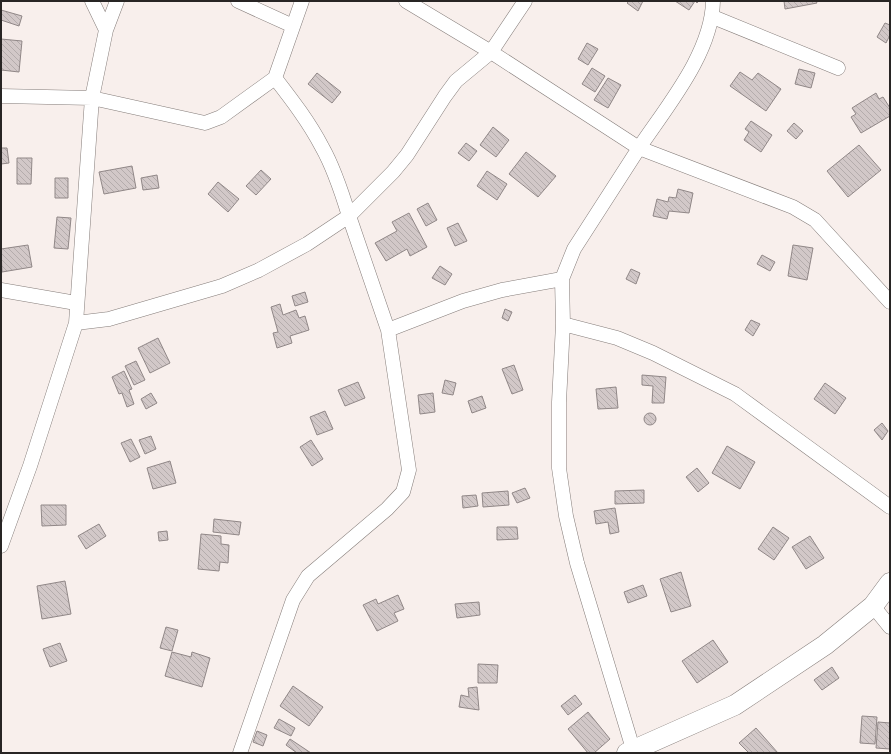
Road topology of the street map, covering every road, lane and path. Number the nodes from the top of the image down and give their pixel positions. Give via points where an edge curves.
1 (92, 1) edge
2 (117, 1) edge
3 (238, 1) edge
4 (302, 1) edge
5 (406, 1) edge
6 (525, 1) edge
7 (713, 1) edge
8 (713, 17) junction
9 (293, 26) junction
10 (106, 30) junction
11 (491, 52) junction
12 (838, 68) dead end
13 (275, 78) junction
14 (1, 96) edge
15 (92, 98) junction
16 (639, 148) junction
17 (349, 216) junction
18 (562, 279) junction
19 (1, 290) edge
20 (890, 302) edge
21 (76, 303) junction
22 (76, 323) junction
23 (563, 324) junction
24 (388, 330) junction
25 (890, 507) edge
26 (1, 546) edge
27 (890, 583) edge
28 (873, 606) junction
29 (890, 627) edge
30 (632, 752) edge
31 (240, 753) edge

1 - 10 street
2 - 10 street
3 - 9 street
4 - 9 street
5 - 11 street
6 - 11 street
7 - 8 street
8 - 12 street
8 - 16 street via 707,35 682,83
9 - 13 street
10 - 15 street
11 - 16 street
11 - 17 street via 456,81 398,167
13 - 15 street via 221,117 205,123
13 - 17 street via 297,106 323,147 338,180
14 - 15 street
15 - 21 street
16 - 18 street via 574,249
16 - 20 street via 766,196 815,220
17 - 22 street via 307,244 222,286 108,319
17 - 24 street
18 - 23 street
18 - 24 street via 502,290 463,301
19 - 21 street
21 - 22 street
22 - 26 street
23 - 25 street via 617,338 735,394
23 - 30 street via 559,468 566,516 577,563
24 - 31 street via 409,470 403,492 387,510 304,582 283,624
27 - 28 street
28 - 29 street
28 - 30 street via 826,645 736,705

